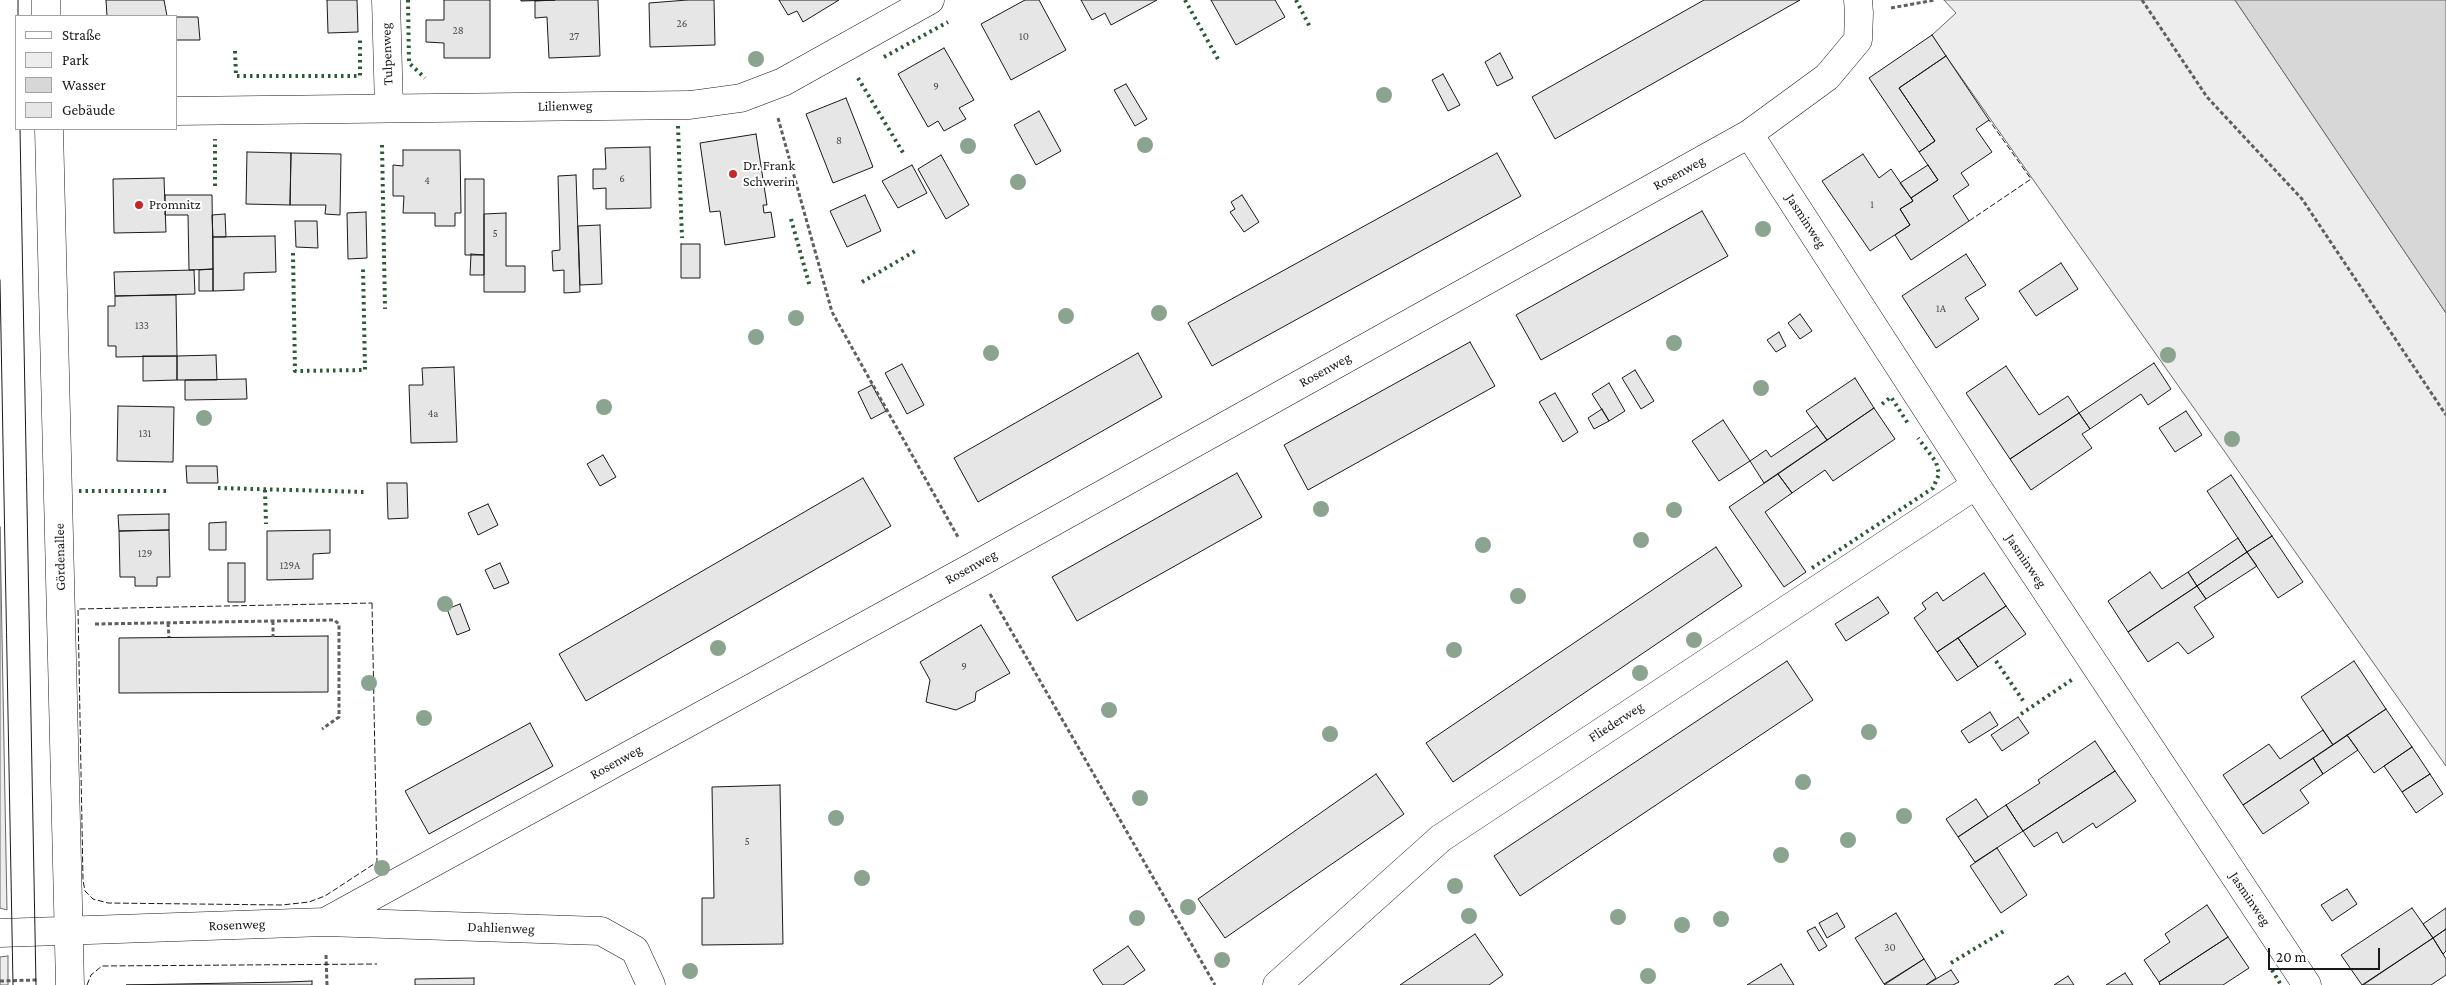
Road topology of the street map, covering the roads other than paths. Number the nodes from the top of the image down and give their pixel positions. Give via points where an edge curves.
1 (46, 0) edge
2 (386, 0) edge
3 (930, 0) edge
4 (1859, 7) edge
5 (46, 15) edge
6 (389, 108) junction
7 (178, 111) edge
8 (49, 130) edge
9 (1749, 134) junction
10 (1976, 485) junction
11 (325, 922) junction
12 (69, 932) junction
13 (0, 933) edge
14 (70, 985) edge
15 (651, 985) edge
16 (1277, 985) edge
17 (2307, 985) edge

1 - 5 street
2 - 6 street, Tulpenweg
3 - 6 street, Lilienweg via 783,82 741,98 690,105
4 - 9 street, Rosenweg via 1858,40 1827,77
6 - 7 street, Lilienweg
8 - 12 street, Gördenallee
9 - 10 street, Jasminweg
9 - 11 street, Rosenweg
10 - 16 street, Fliederweg via 1441,838
10 - 17 street, Jasminweg
11 - 12 street, Rosenweg
11 - 15 street, Dahlienweg via 601,932 635,950
12 - 13 street, Rosenweg
12 - 14 street, Gördenallee

